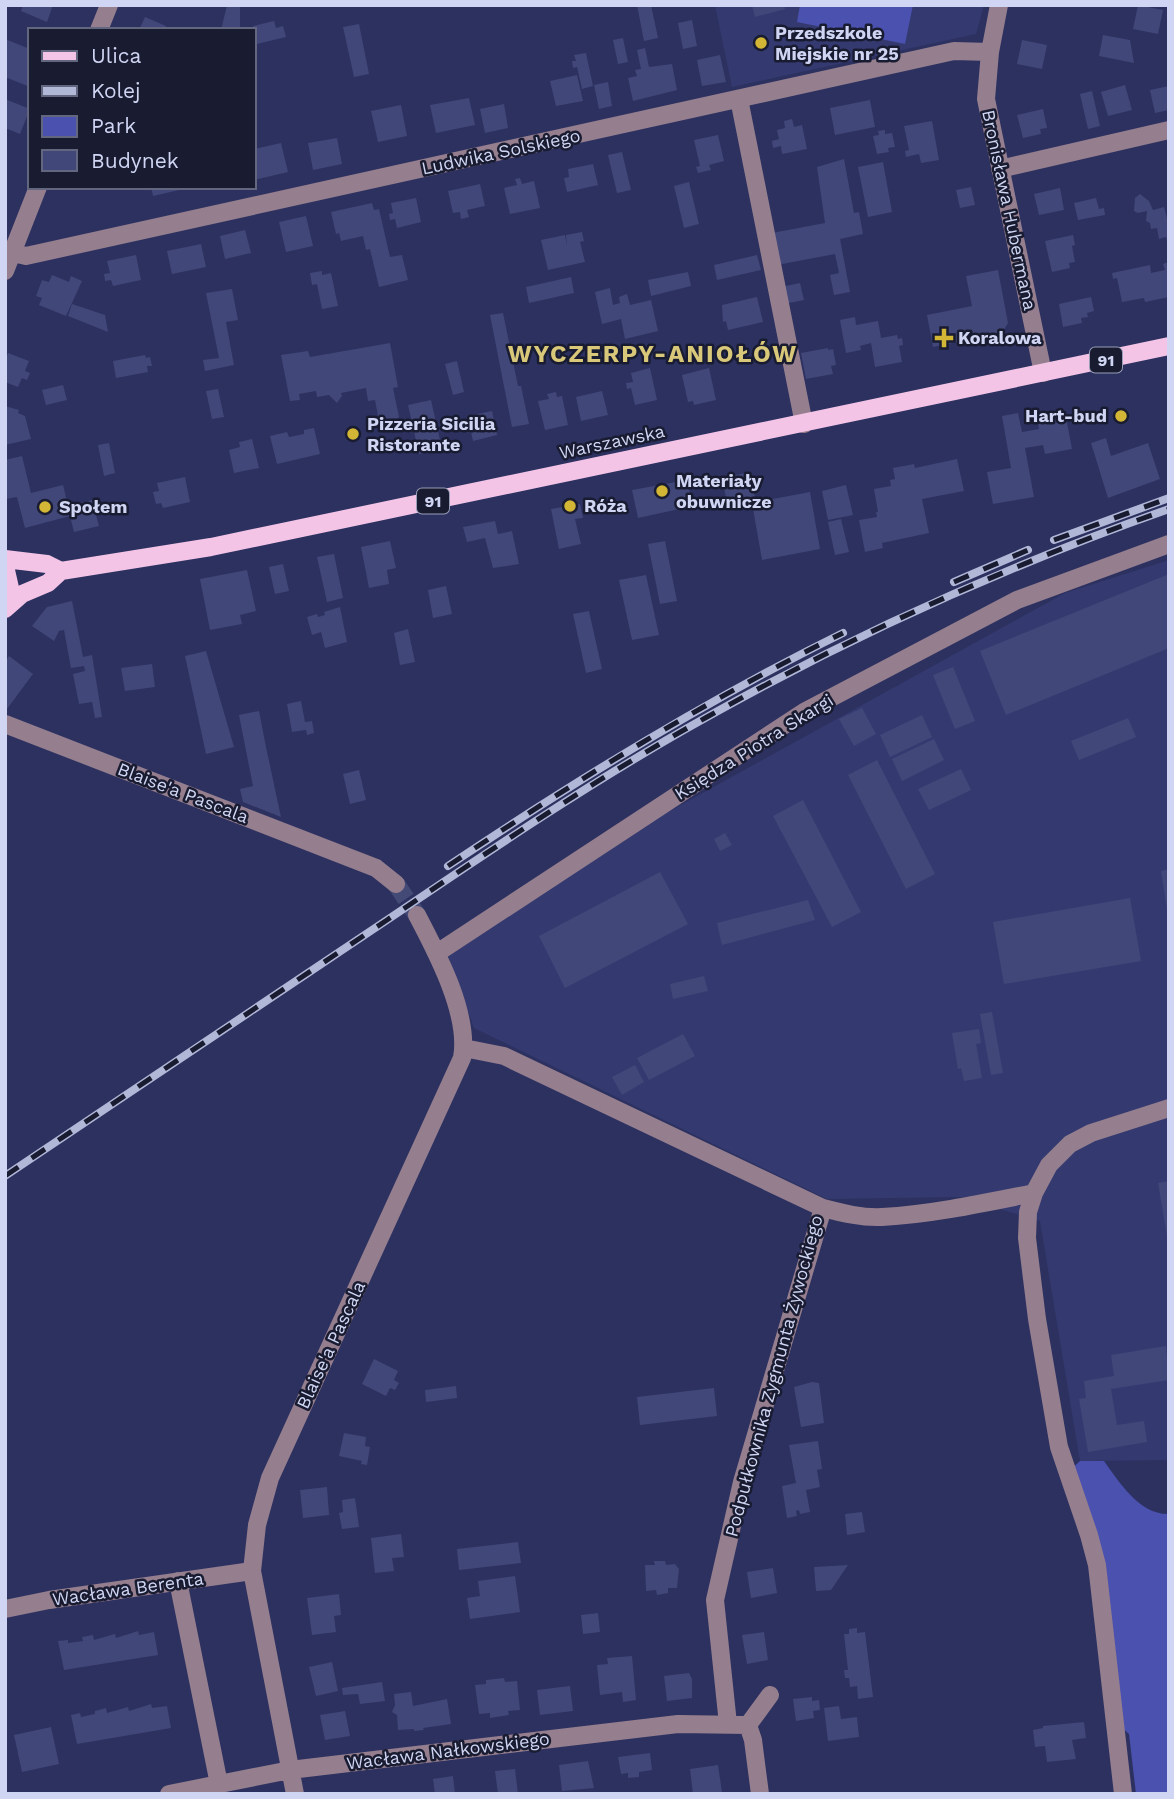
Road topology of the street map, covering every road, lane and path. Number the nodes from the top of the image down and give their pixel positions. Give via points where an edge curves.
1 (109, 5) edge
2 (999, 5) edge
3 (100, 28) edge
4 (990, 52) junction
5 (738, 99) junction
6 (1169, 130) edge
7 (1000, 169) junction
8 (37, 189) edge
9 (13, 253) junction
10 (5, 271) edge
11 (1169, 346) edge
12 (1043, 373) junction
13 (804, 424) junction
14 (1169, 544) edge
15 (5, 559) edge
16 (5, 566) edge
17 (61, 571) junction
18 (5, 609) edge
19 (5, 724) edge
20 (396, 884) tunnel mouth
21 (416, 915) tunnel mouth
22 (437, 953) junction
23 (464, 1048) junction
24 (1169, 1108) edge
25 (1034, 1194) junction
26 (823, 1208) junction
27 (252, 1571) junction
28 (178, 1581) junction
29 (5, 1609) edge
30 (770, 1695) dead end
31 (728, 1724) junction
32 (748, 1725) junction
33 (290, 1770) junction
34 (220, 1789) edge
35 (169, 1794) edge
36 (295, 1794) edge
37 (760, 1794) edge
38 (1123, 1794) edge

1 - 3 street
2 - 4 street, Bronisława Hubermana
4 - 5 street, Ludwika Solskiego via 954,51
4 - 7 street, Bronisława Hubermana via 986,99
5 - 9 street, Ludwika Solskiego via 26,256
5 - 13 street
6 - 7 street
7 - 12 street, Bronisława Hubermana
8 - 9 street
9 - 10 street
11 - 12 main road, Warszawska / 91
12 - 13 main road, Warszawska / 91
13 - 17 main road, Warszawska / 91 via 211,547
14 - 22 street, Księdza Piotra Skargi via 1017,600 804,712
15 - 17 main road, Warszawska / 91 via 47,564
16 - 18 main road, 91 via 10,588
17 - 18 main road, Warszawska / 91
19 - 20 street, Blaise'a Pascala via 376,868
21 - 22 street, Blaise'a Pascala
22 - 23 street, Blaise'a Pascala via 461,1020
23 - 26 street, Podpułkownika Zygmunta Żywockiego via 503,1056
23 - 27 street, Blaise'a Pascala via 270,1478 257,1525
24 - 25 street via 1070,1144 1049,1165
25 - 26 street via 881,1217
25 - 38 street via 1027,1238 1037,1319 1059,1447 1097,1565
26 - 31 street, Podpułkownika Zygmunta Żywockiego via 742,1482 715,1600
27 - 28 street, Wacława Berenta
27 - 33 street, Blaise'a Pascala
28 - 29 street, Wacława Berenta
28 - 34 street
30 - 32 street
31 - 32 street, Wacława Nałkowskiego
31 - 33 street, Wacława Nałkowskiego via 678,1724
32 - 37 street
33 - 34 street, Wacława Nałkowskiego
33 - 36 street, Blaise'a Pascala
34 - 35 street, Wacława Nałkowskiego

